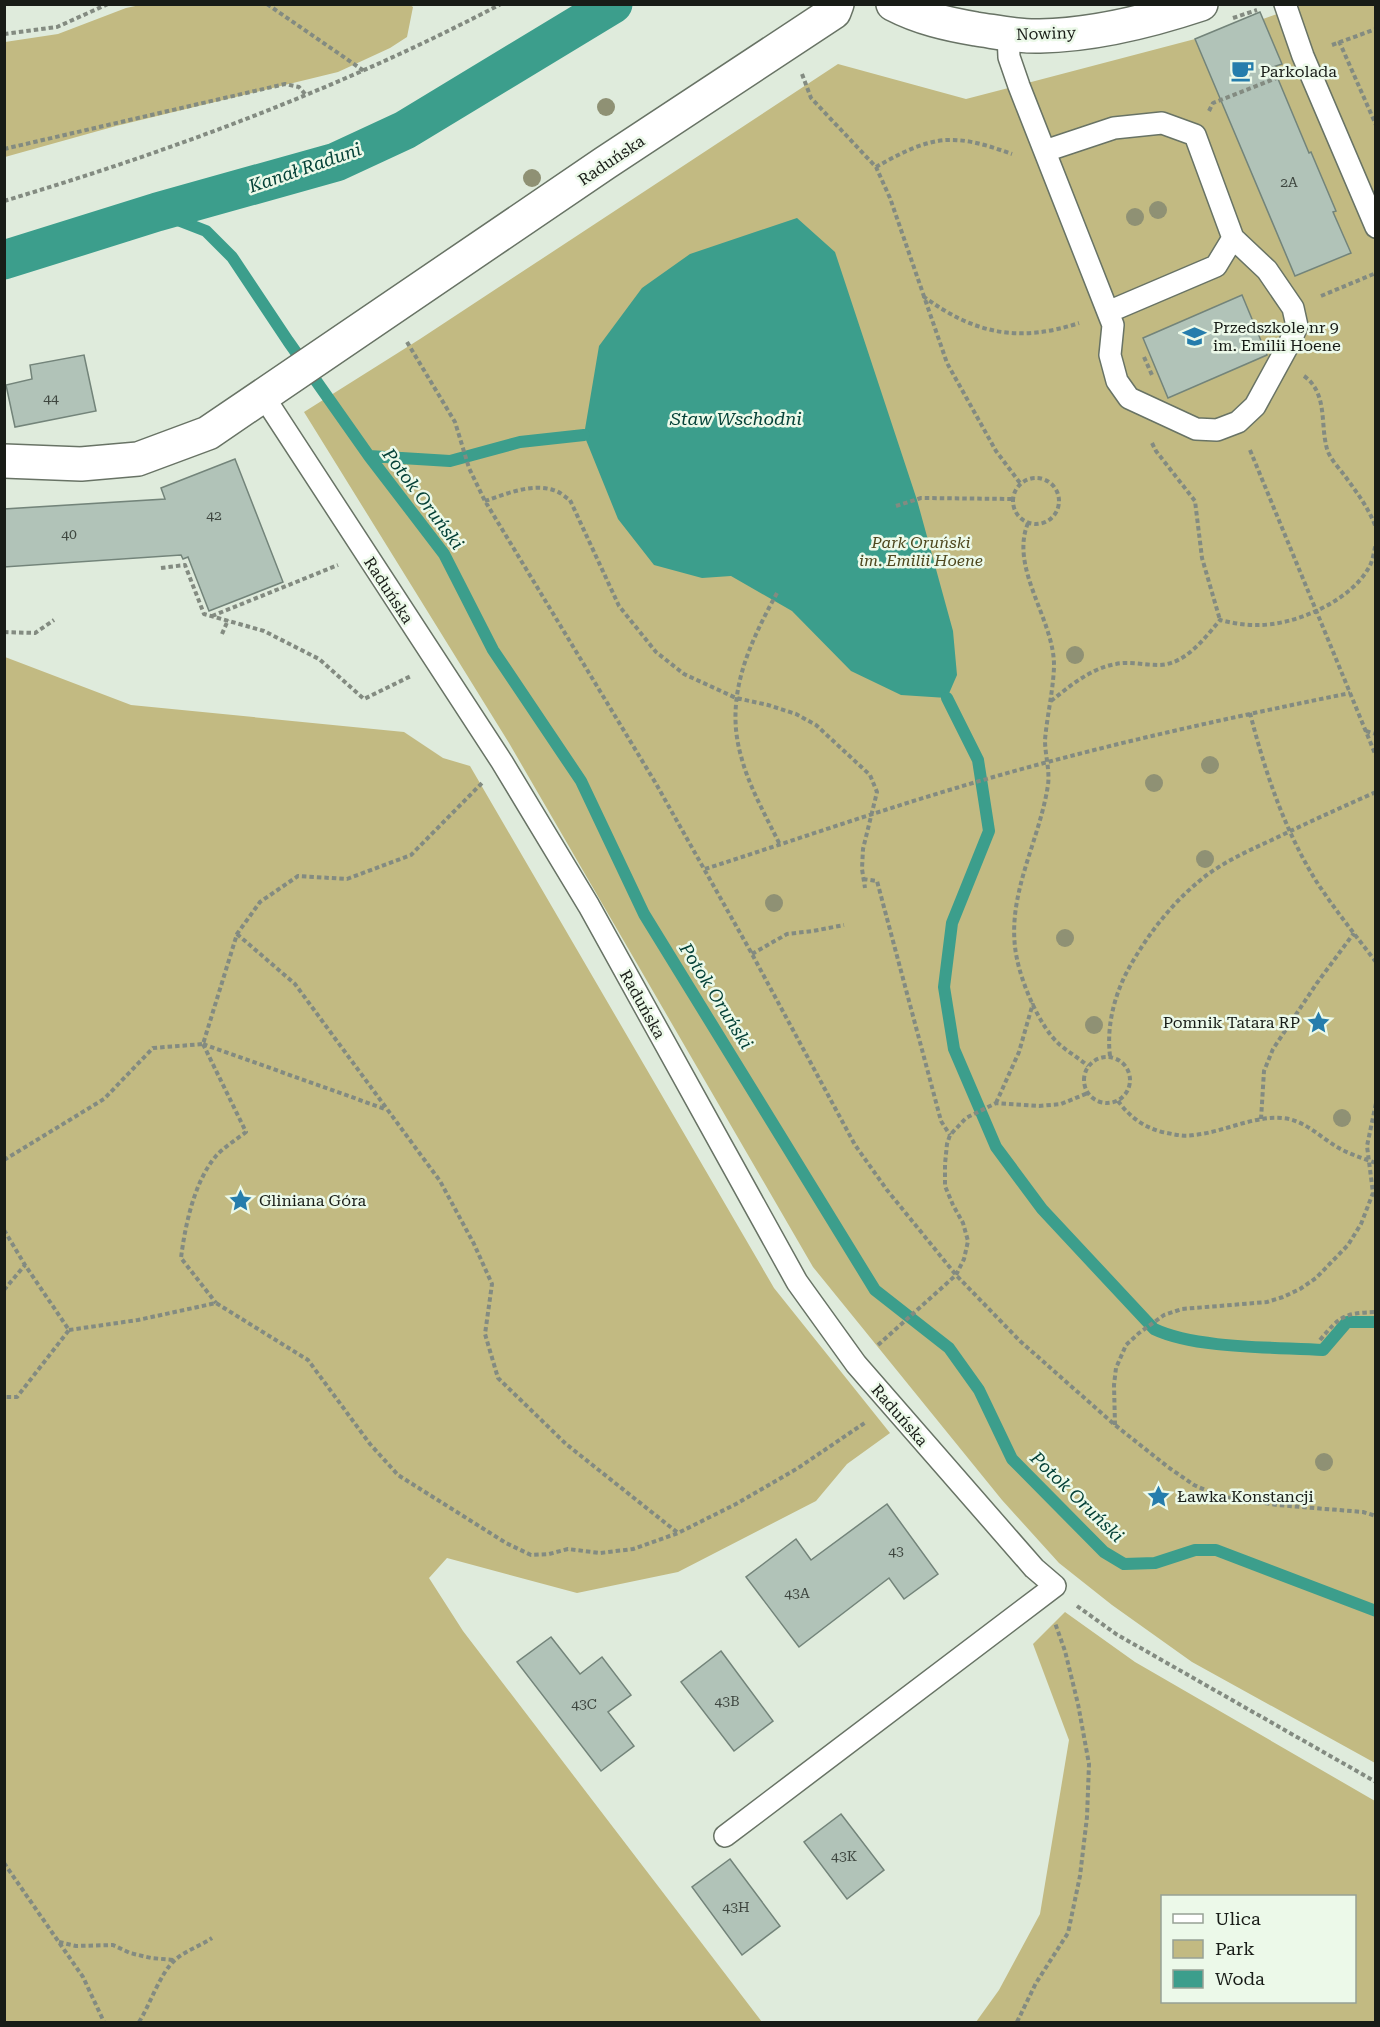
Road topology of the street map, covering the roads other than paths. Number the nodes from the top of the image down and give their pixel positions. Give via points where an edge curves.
1 (837, 4) edge
2 (893, 4) edge
3 (1201, 4) edge
4 (1285, 4) edge
5 (1008, 34) junction
6 (1048, 160) junction
7 (1376, 227) edge
8 (1233, 238) junction
9 (1108, 312) junction
10 (277, 388) junction
11 (4, 461) edge
12 (726, 1836) dead end

1 - 10 street, Raduńska via 834,12
2 - 5 street, Nowiny via 914,15
3 - 5 street, Nowiny via 1144,21 1074,33
4 - 7 lane via 1305,61
5 - 6 lane via 1009,57
6 - 8 lane via 1114,128 1162,123 1195,135
6 - 9 lane
8 - 9 lane via 1216,266
8 - 9 lane via 1267,270 1293,308 1297,326 1255,406 1238,422 1217,430 1196,429 1129,398 1117,381 1110,355 1113,325
10 - 11 street, Raduńska via 208,433 138,459 81,464
10 - 12 lane, Raduńska via 589,906 797,1282 856,1364 1054,1586

